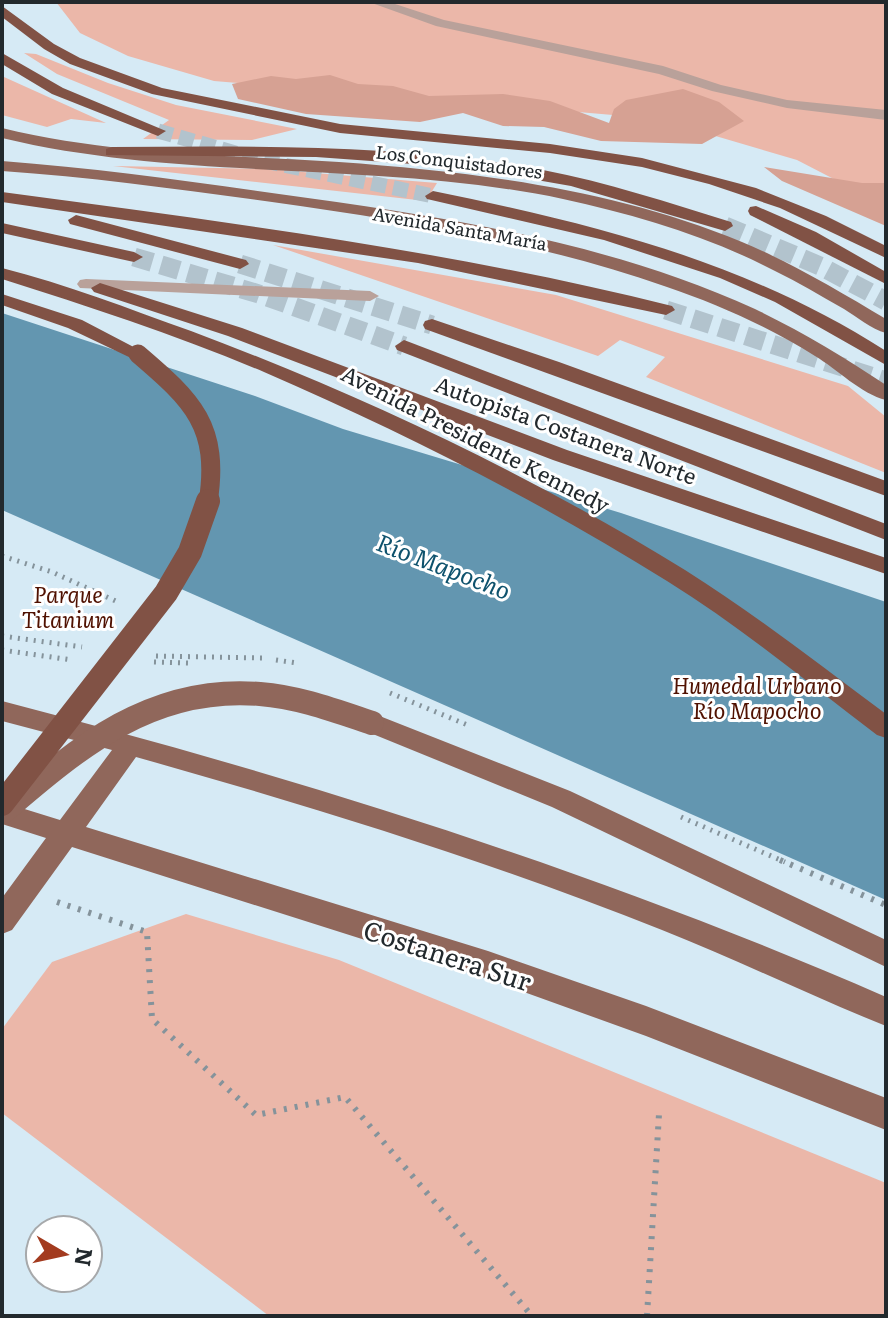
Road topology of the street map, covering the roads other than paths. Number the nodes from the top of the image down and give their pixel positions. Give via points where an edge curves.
1 (376, 2) edge
2 (2, 10) edge
3 (2, 57) edge
4 (886, 115) edge
5 (158, 131) tunnel mouth
6 (5, 135) edge
7 (458, 141) junction
8 (112, 152) junction
9 (2, 166) edge
10 (433, 196) tunnel mouth
11 (2, 197) edge
12 (2, 204) edge
13 (725, 226) tunnel mouth
14 (2, 228) edge
15 (886, 253) edge
16 (134, 257) tunnel mouth
17 (2, 264) edge
18 (240, 264) tunnel mouth
19 (2, 273) edge
20 (886, 279) edge
21 (86, 284) junction
22 (370, 296) dead end
23 (2, 299) edge
24 (666, 310) tunnel mouth
25 (432, 325) tunnel mouth
26 (886, 327) edge
27 (404, 346) tunnel mouth
28 (886, 359) edge
29 (886, 394) edge
30 (886, 489) edge
31 (886, 532) edge
32 (886, 566) edge
33 (2, 711) edge
34 (886, 728) edge
35 (131, 744) junction
36 (2, 804) edge
37 (2, 813) edge
38 (67, 833) junction
39 (2, 921) edge
40 (886, 954) edge
41 (886, 1012) edge
42 (886, 1114) edge

1 - 4 street via 441,23 663,70 787,104
2 - 7 highway via 58,54 164,93 328,127
3 - 5 highway via 77,101
6 - 8 main road, Los Conquistadores
7 - 15 highway via 577,152 673,170 785,205
7 - 20 highway via 568,158 677,184 767,215
8 - 13 highway via 358,154 478,164 595,187
8 - 26 main road, Los Conquistadores via 452,177 590,200 725,242 801,277
9 - 29 main road, Avenida Santa María via 395,215 549,244 677,283 734,307 817,349
10 - 28 highway via 557,222 710,269 796,306
11 - 24 highway via 425,257
12 - 18 highway
14 - 16 highway
17 - 21 highway, Autopista Costanera Norte
19 - 34 highway, Avenida Presidente Kennedy via 116,310 356,403 591,525 678,577
21 - 22 street
21 - 32 highway, Autopista Costanera Norte via 223,327 560,455
23 - 36 highway, bridge via 75,324 138,354 177,382 200,415 214,467 204,522 176,578
25 - 30 highway
27 - 31 highway
33 - 35 main road
35 - 38 main road
35 - 41 main road via 555,879
37 - 38 main road, Costanera Sur
37 - 40 main road, Costanera Sur, bridge via 97,735 139,713 183,698 226,692 270,694 372,723 561,799
38 - 39 main road
38 - 42 main road, Costanera Sur via 488,965

